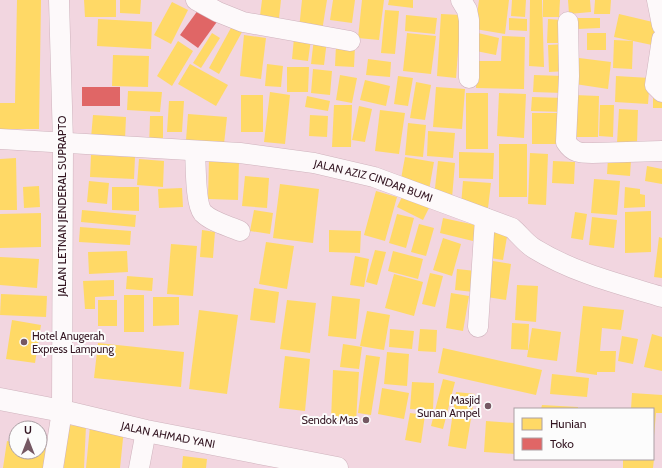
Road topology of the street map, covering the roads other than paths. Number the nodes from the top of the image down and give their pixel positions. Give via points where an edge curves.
1 (59, 0) edge
2 (196, 0) edge
3 (461, 0) edge
4 (657, 0) edge
5 (568, 22) dead end
6 (662, 25) edge
7 (662, 39) edge
8 (350, 41) dead end
9 (469, 78) dead end
10 (662, 92) edge
11 (0, 139) edge
12 (63, 142) junction
13 (195, 151) junction
14 (662, 151) edge
15 (485, 218) junction
16 (240, 232) dead end
17 (662, 297) edge
18 (478, 327) dead end
19 (0, 401) edge
20 (62, 411) junction
21 (146, 431) junction
22 (53, 468) edge
23 (139, 468) edge
24 (337, 468) edge

1 - 12 street, JALAN LETNAN JENDERAL SUPRAPTO
2 - 8 street via 243,22
3 - 9 street via 469,20
4 - 6 street
5 - 14 street via 570,76 566,142 571,149 581,153
7 - 10 street via 655,85
11 - 12 street, JALAN AZIZ CINDAR BUMI
12 - 13 street, JALAN AZIZ CINDAR BUMI
12 - 20 street, JALAN LETNAN JENDERAL SUPRAPTO
13 - 15 street, JALAN AZIZ CINDAR BUMI via 248,154 342,168 374,177
13 - 16 street via 198,201 203,213
15 - 17 street, JALAN AZIZ CINDAR BUMI via 512,228 533,248 554,260 597,278
15 - 18 street
19 - 20 main road, JALAN AHMAD YANI
20 - 21 main road, JALAN AHMAD YANI
20 - 22 street, JALAN LETNAN JENDERAL SUPRAPTO
21 - 23 street
21 - 24 main road, JALAN AHMAD YANI

